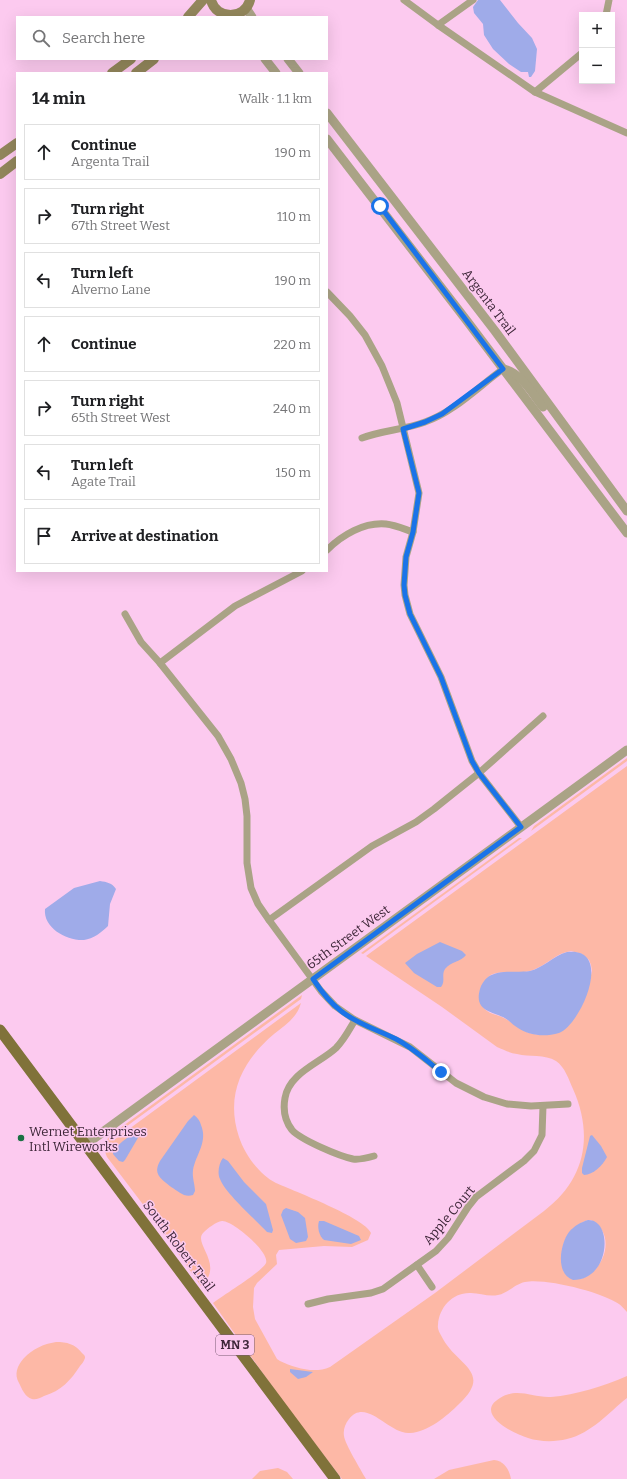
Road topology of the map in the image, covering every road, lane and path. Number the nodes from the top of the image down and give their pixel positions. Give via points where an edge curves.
1 (203, 0) edge
2 (211, 0) edge
3 (404, 0) edge
4 (473, 0) edge
5 (609, 0) edge
6 (249, 3) edge
7 (607, 12) edge
8 (189, 16) edge
9 (225, 16) edge
10 (252, 16) edge
11 (438, 25) junction
12 (579, 55) edge
13 (130, 60) edge
14 (153, 60) edge
15 (266, 60) edge
16 (289, 60) edge
17 (113, 72) edge
18 (137, 72) edge
19 (275, 72) edge
20 (298, 72) edge
21 (535, 92) junction
22 (328, 114) edge
23 (627, 133) edge
24 (328, 140) edge
25 (16, 144) edge
26 (0, 155) edge
27 (16, 162) edge
28 (0, 174) edge
29 (328, 293) edge
30 (503, 369) junction
31 (403, 429) junction
32 (362, 438) dead end
33 (579, 446) junction
34 (627, 511) edge
35 (413, 532) junction
36 (627, 532) edge
37 (328, 549) edge
38 (300, 572) edge
39 (125, 614) dead end
40 (160, 663) junction
41 (543, 716) dead end
42 (627, 750) edge
43 (479, 773) junction
44 (521, 827) junction
45 (269, 920) junction
46 (313, 979) junction
47 (355, 1020) junction
48 (0, 1030) edge
49 (568, 1104) dead end
50 (543, 1106) junction
51 (85, 1145) junction
52 (374, 1156) dead end
53 (416, 1265) junction
54 (432, 1287) dead end
55 (308, 1304) dead end
56 (335, 1479) edge

1 - 8 main road
2 - 9 main road via 216,10
3 - 11 street
4 - 11 street
5 - 7 street
6 - 9 main road via 241,13
6 - 10 street
11 - 21 street
12 - 21 street
13 - 17 main road
14 - 18 main road
15 - 19 street
16 - 20 street
21 - 23 street
22 - 33 street, Argenta Trail via 491,325
24 - 30 street
25 - 26 main road
27 - 28 main road
29 - 31 street via 359,327 375,352 393,392
30 - 31 street via 442,414
30 - 33 street via 510,370 518,376 562,432
30 - 36 street
31 - 32 street via 386,430
31 - 35 street via 419,493
33 - 34 street, Argenta Trail
35 - 37 street via 385,524 370,526 350,532
35 - 43 street via 406,557 404,585 410,614 441,677 464,741
38 - 40 street via 235,606
39 - 40 street via 141,642
40 - 45 street via 218,736 236,770 245,799 250,883 256,900
41 - 43 street
42 - 44 street, 65th Street West
43 - 44 street
43 - 45 street via 416,822 372,846
44 - 46 street, 65th Street West
45 - 46 street
46 - 47 street via 332,1004
46 - 51 street, 65th Street West
47 - 50 street via 405,1044 445,1076 478,1095 512,1105
47 - 52 street via 338,1046 293,1082 285,1095 284,1112 292,1130 305,1140 352,1159
48 - 51 main road, South Robert Trail / MN 3
49 - 50 street
50 - 53 street, Apple Court via 542,1135 534,1152 476,1197 443,1244
51 - 56 main road, South Robert Trail / MN 3
53 - 54 street
53 - 55 street, Apple Court via 377,1291 328,1298

